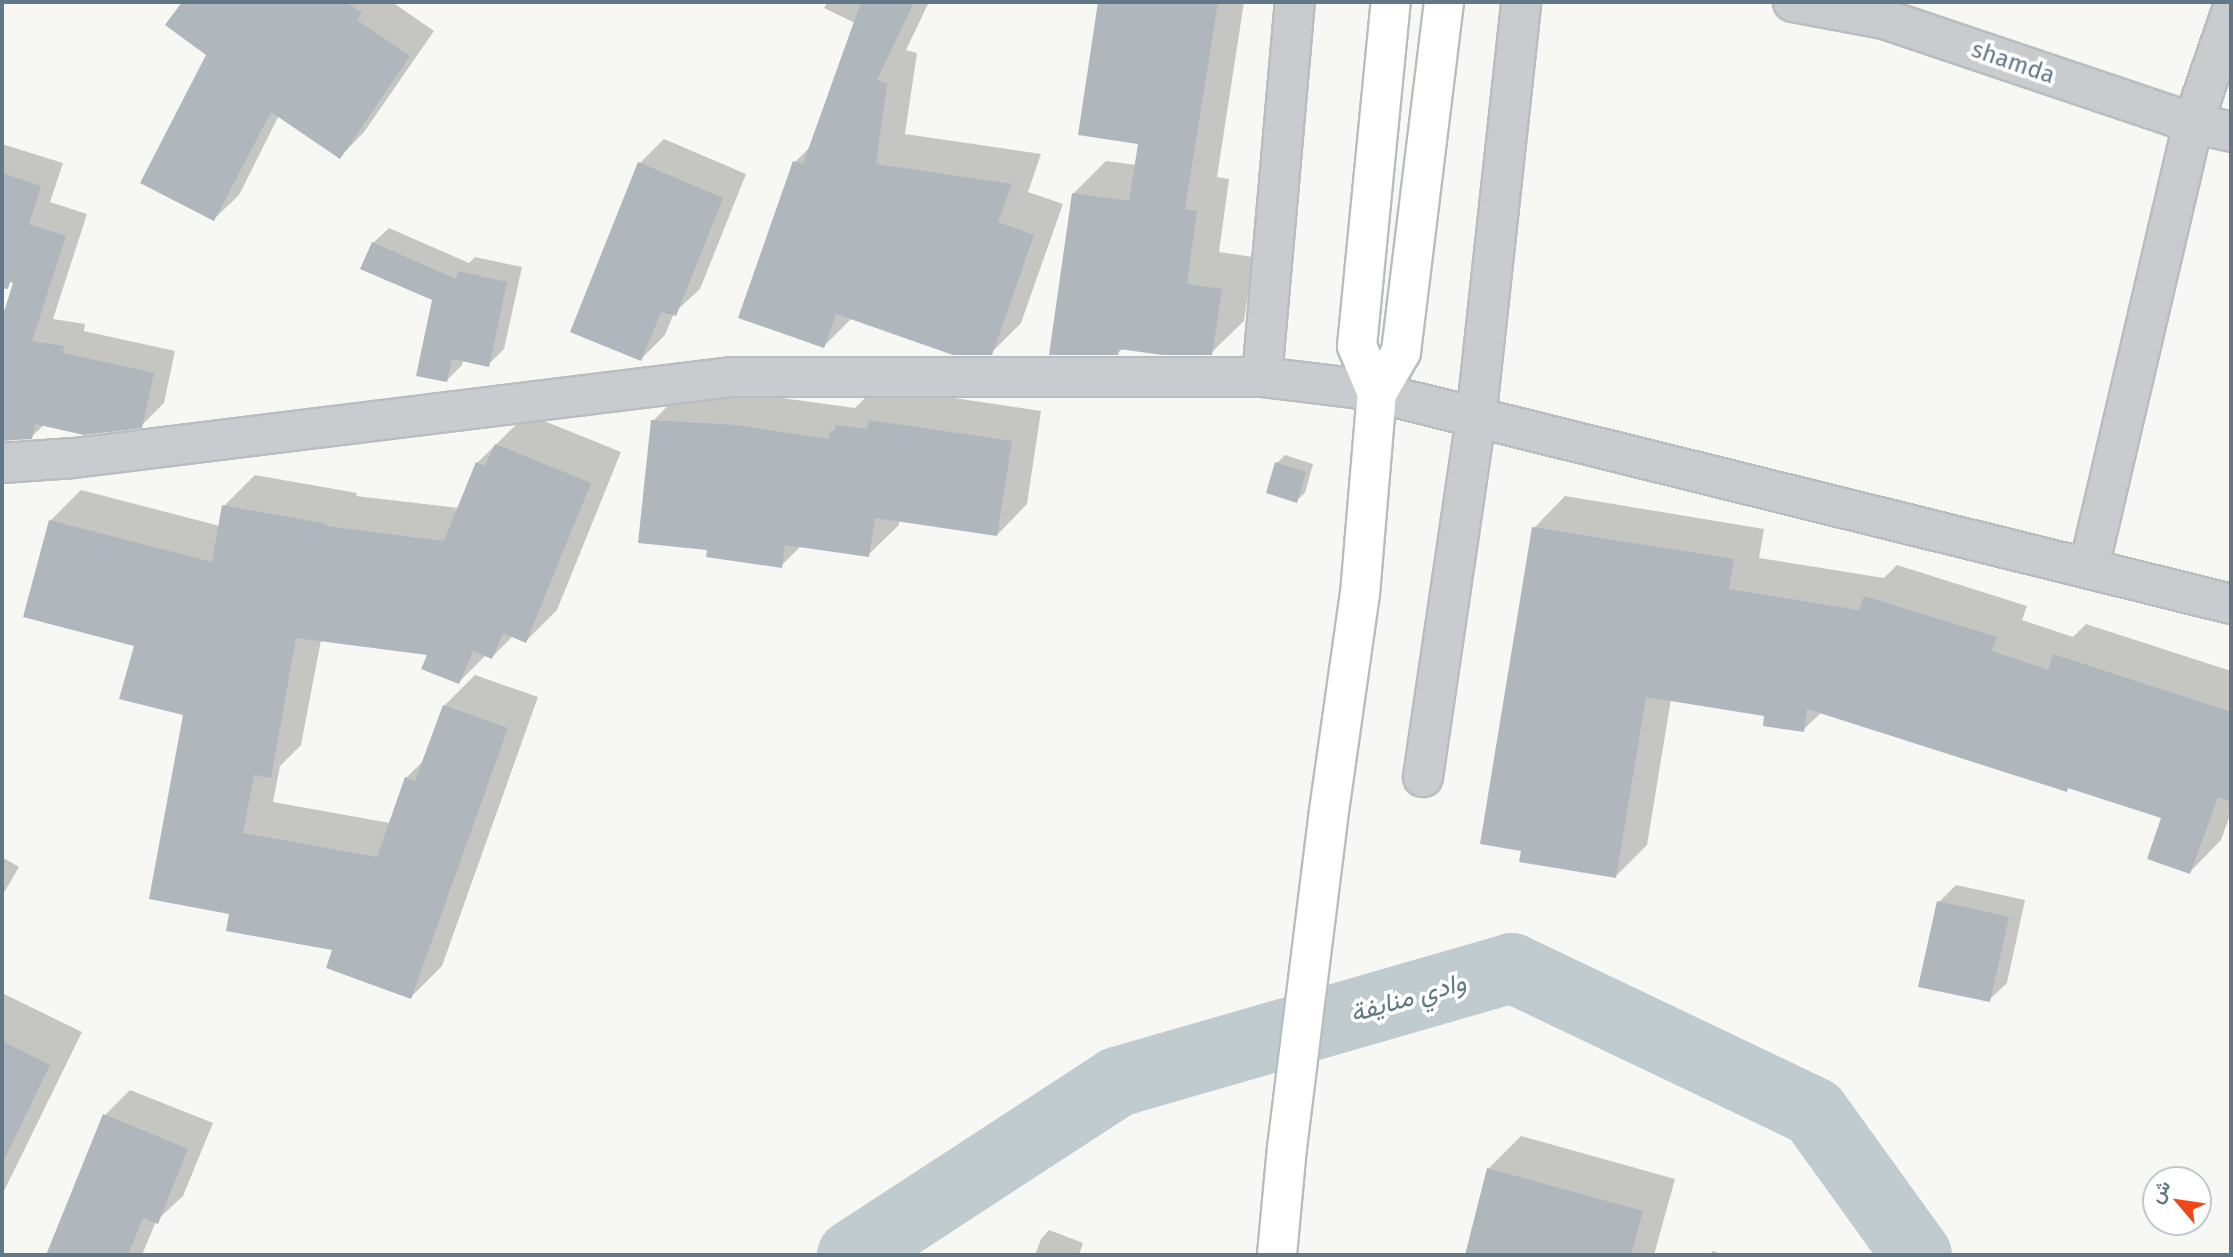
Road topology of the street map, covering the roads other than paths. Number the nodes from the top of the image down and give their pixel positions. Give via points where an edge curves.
1 (1295, 2) edge
2 (1391, 2) edge
3 (1444, 2) edge
4 (1521, 2) edge
5 (1793, 2) edge
6 (1887, 10) edge
7 (2231, 13) edge
8 (2193, 123) junction
9 (2231, 132) edge
10 (1262, 377) junction
11 (1377, 393) junction
12 (1476, 419) junction
13 (2, 463) edge
14 (2089, 567) junction
15 (2231, 604) edge
16 (1423, 777) dead end
17 (1277, 1255) edge

1 - 10 street
2 - 11 main road via 1357,346
3 - 11 main road via 1401,352
4 - 12 street
5 - 6 street, shamda
6 - 8 street, shamda
7 - 8 street
8 - 9 street, shamda
8 - 14 street
10 - 11 street
10 - 13 street via 733,377
11 - 12 street
11 - 17 main road via 1360,594 1328,818
12 - 14 street
12 - 16 street
14 - 15 street

